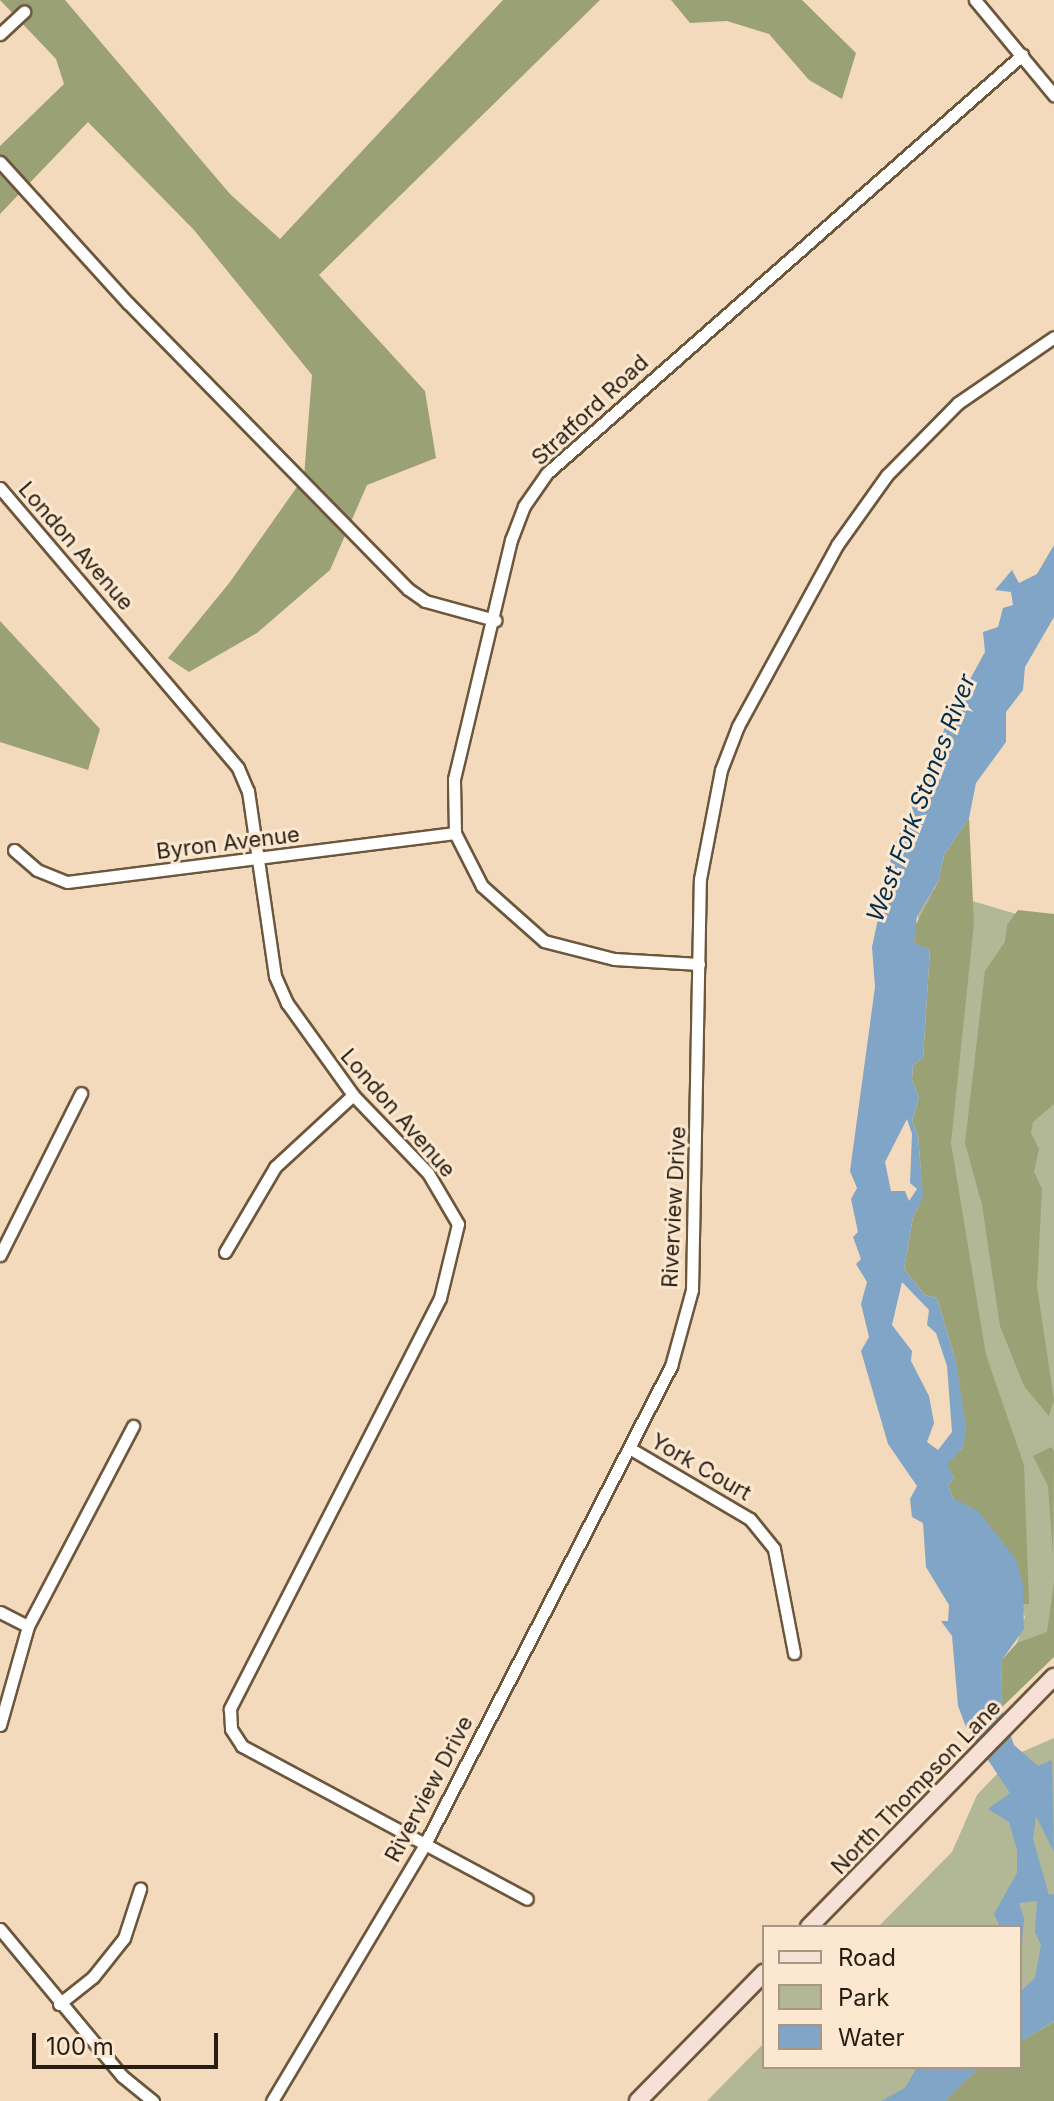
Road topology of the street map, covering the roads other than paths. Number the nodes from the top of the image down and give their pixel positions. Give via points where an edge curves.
1 (975, 0) edge
2 (24, 12) dead end
3 (0, 34) edge
4 (1022, 55) junction
5 (1054, 95) edge
6 (0, 162) edge
7 (1054, 337) edge
8 (0, 488) edge
9 (495, 620) junction
10 (455, 833) junction
11 (14, 850) dead end
12 (260, 861) junction
13 (699, 964) junction
14 (81, 1093) dead end
15 (353, 1095) junction
16 (5, 1231) edge
17 (225, 1252) dead end
18 (0, 1255) edge
19 (133, 1426) dead end
20 (631, 1449) junction
21 (0, 1612) edge
22 (28, 1626) junction
23 (794, 1653) dead end
24 (1054, 1677) edge
25 (0, 1725) edge
26 (425, 1844) junction
27 (140, 1889) dead end
28 (527, 1899) dead end
29 (811, 1925) edge
30 (0, 1929) edge
31 (762, 1975) edge
32 (59, 2004) junction
33 (153, 2101) edge
34 (272, 2101) edge
35 (638, 2101) edge

1 - 4 street
2 - 3 street
4 - 5 street
4 - 9 street, Stratford Road via 547,473 524,506 511,540
6 - 9 street via 128,303 408,589 425,601
7 - 13 street, Riverview Drive via 958,403 887,475 837,545 738,726 721,770 700,879
8 - 12 street, London Avenue via 238,768
9 - 10 street, Stratford Road via 454,779
10 - 12 street, Byron Avenue
10 - 13 street, Stratford Road via 482,886 544,941 614,959
11 - 12 street, Byron Avenue via 37,870 67,882
12 - 15 street, London Avenue via 275,976 309,1038
13 - 20 street, Riverview Drive via 692,1290 671,1366
14 - 16 street
15 - 17 street via 275,1167
15 - 26 street, London Avenue via 448,1201 458,1224 454,1254 440,1298 230,1709 231,1729 242,1746
16 - 18 street
19 - 22 street
20 - 23 street, York Court via 750,1519 774,1549
20 - 26 street, Riverview Drive
21 - 22 street
22 - 25 street
24 - 29 main road, North Thompson Lane
26 - 28 street, London Avenue
26 - 34 street, Riverview Drive
27 - 32 street via 124,1938 93,1977
30 - 32 street
31 - 35 main road
32 - 33 street via 122,2076

